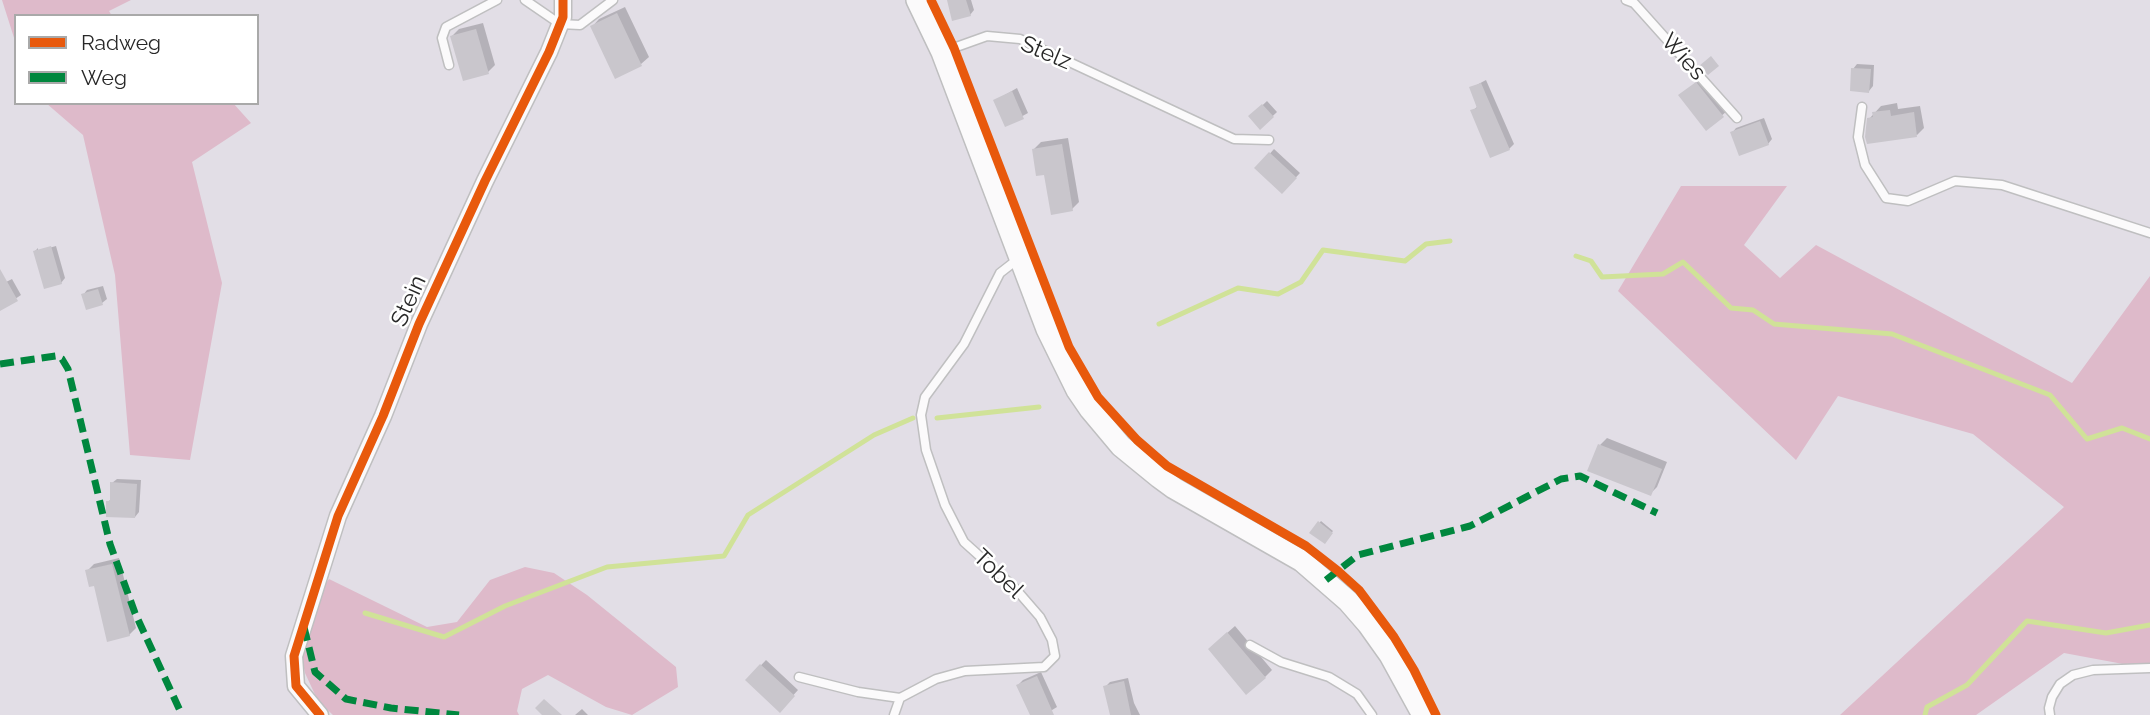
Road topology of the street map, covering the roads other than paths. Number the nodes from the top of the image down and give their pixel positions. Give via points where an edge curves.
1 (497, 0) edge
2 (525, 0) edge
3 (563, 0) edge
4 (612, 0) edge
5 (917, 0) edge
6 (1626, 0) edge
7 (560, 24) junction
8 (942, 52) junction
9 (449, 65) dead end
10 (1862, 107) dead end
11 (1737, 118) dead end
12 (1269, 140) dead end
13 (2150, 233) edge
14 (1021, 258) junction
15 (1250, 645) dead end
16 (2150, 668) edge
17 (799, 677) dead end
18 (900, 698) junction
19 (320, 715) edge
20 (894, 715) edge
21 (1372, 715) edge
22 (1423, 715) edge
23 (2050, 715) edge

1 - 9 lane via 446,27 442,38
2 - 7 lane
3 - 7 street, Stein
4 - 7 lane via 580,24
5 - 8 main road
6 - 11 lane, Wies via 1634,3
7 - 19 street, Stein via 419,324 338,516 294,656 296,686
8 - 12 lane, Stelz via 987,36 1020,39 1234,139
8 - 14 main road
10 - 13 lane via 1858,137 1865,165 1886,198 1908,201 1955,181 2002,185
14 - 18 lane, Tobel via 1000,273 964,344 925,397 921,415 926,450 964,542 1040,617 1055,656 1044,667 965,671 936,679
14 - 22 main road via 1067,371 1104,428 1174,488 1302,561 1348,601 1390,655
15 - 21 lane via 1281,662 1329,677 1357,694
16 - 23 lane via 2073,675 2052,697
17 - 18 lane
18 - 20 lane

